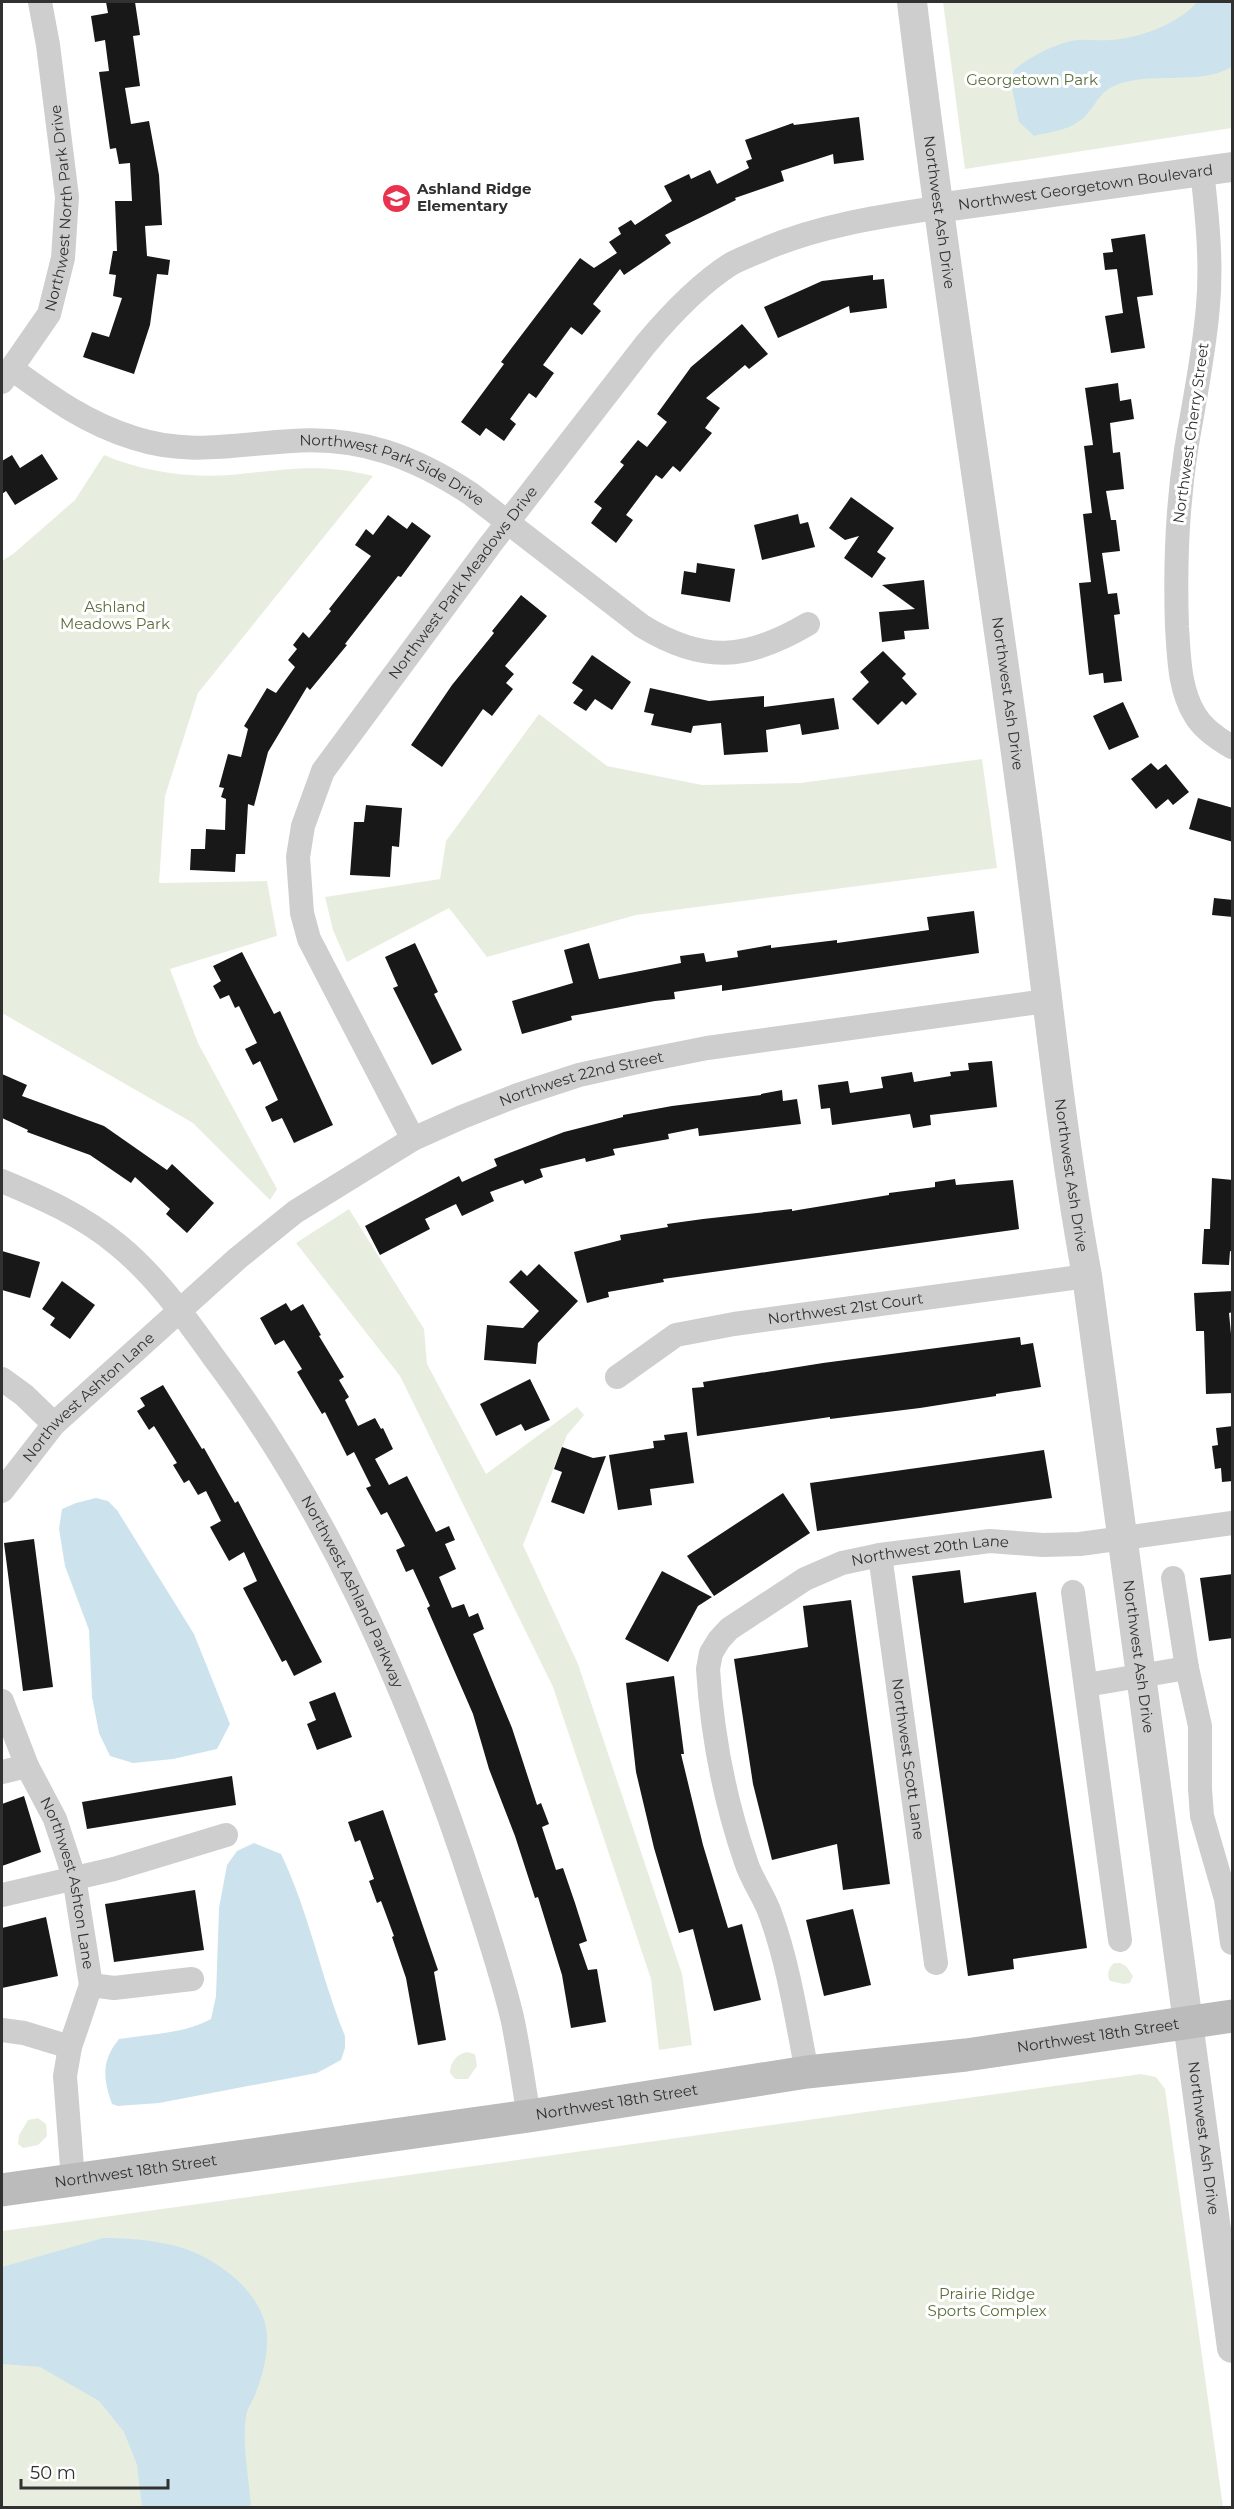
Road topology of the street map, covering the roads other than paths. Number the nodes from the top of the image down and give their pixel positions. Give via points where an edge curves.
1 (40, 2) edge
2 (912, 2) edge
3 (1233, 167) edge
4 (1202, 170) junction
5 (937, 208) junction
6 (7, 375) edge
7 (507, 523) junction
8 (808, 624) dead end
9 (1233, 747) edge
10 (1046, 1001) junction
11 (413, 1139) junction
12 (2, 1181) edge
13 (1087, 1276) junction
14 (179, 1311) junction
15 (617, 1377) dead end
16 (2, 1379) edge
17 (54, 1424) junction
18 (2, 1491) edge
19 (1233, 1522) edge
20 (1122, 1538) junction
21 (880, 1555) junction
22 (1173, 1578) dead end
23 (1073, 1592) dead end
24 (1187, 1668) junction
25 (1142, 1676) junction
26 (1086, 1685) junction
27 (2, 1701) edge
28 (27, 1766) junction
29 (2, 1772) edge
30 (226, 1835) dead end
31 (74, 1877) junction
32 (2, 1895) edge
33 (1120, 1940) dead end
34 (1233, 1943) edge
35 (936, 1963) dead end
36 (192, 1979) dead end
37 (91, 1985) junction
38 (1233, 2016) edge
39 (1188, 2022) junction
40 (2, 2030) edge
41 (70, 2047) junction
42 (807, 2072) junction
43 (529, 2116) junction
44 (73, 2180) junction
45 (2, 2190) edge
46 (1233, 2348) edge

1 - 6 street, Northwest North Park Drive via 67,197 63,258 49,314
2 - 5 street, Northwest Ash Drive
3 - 4 street, Northwest Georgetown Boulevard
4 - 5 street, Northwest Georgetown Boulevard
4 - 9 street, Northwest Cherry Street via 1210,280 1199,385 1178,517 1179,657 1181,677 1195,715 1209,733
5 - 7 street, Northwest Park Meadows Drive via 803,234 732,264 669,317
5 - 10 street, Northwest Ash Drive via 1021,785
6 - 7 street, Northwest Park Side Drive via 77,415 135,439 215,449 292,441 373,446 442,476
7 - 8 street, Northwest Park Side Drive via 642,626 687,648 708,653 758,649
7 - 11 street, Northwest Park Meadows Drive via 323,771 303,825 297,858 302,914 309,939
10 - 11 street, Northwest 22nd Street via 707,1048 642,1061 579,1075 518,1095
10 - 13 street, Northwest Ash Drive
11 - 14 street, Northwest 22nd Street via 295,1212
12 - 14 street, Northwest Ashland Parkway via 49,1200 118,1244
13 - 15 street, Northwest 21st Court via 676,1335
13 - 20 street, Northwest Ash Drive
14 - 17 street, Northwest Ashton Lane
14 - 43 street, Northwest Ashland Parkway via 245,1398 297,1482 345,1572 401,1693 435,1776 496,1959 512,2017
16 - 17 street
17 - 18 street, Northwest Ashton Lane
19 - 20 street, Northwest 20th Lane
20 - 21 street, Northwest 20th Lane via 1043,1545 990,1541
20 - 25 street, Northwest Ash Drive
21 - 35 street, Northwest Scott Lane
21 - 42 street, Northwest 20th Lane via 842,1563 805,1579 729,1629 711,1653 708,1669 734,1823 747,1865 771,1915
22 - 24 street
23 - 26 street
24 - 25 street
24 - 34 street via 1200,1726 1202,1816 1226,1899
25 - 26 street
25 - 39 street, Northwest Ash Drive
26 - 33 street
27 - 28 street, Northwest Ashton Lane
28 - 29 street
28 - 31 street, Northwest Ashton Lane via 55,1819
30 - 31 street
31 - 32 street
31 - 37 street, Northwest Ashton Lane
36 - 37 street via 114,1988
37 - 41 street, Northwest Ashton Lane
38 - 39 main road, Northwest 18th Street
39 - 42 main road, Northwest 18th Street via 966,2055
39 - 46 street, Northwest Ash Drive
40 - 41 street
41 - 44 street, Northwest Ashton Lane via 65,2076
42 - 43 main road, Northwest 18th Street
43 - 44 main road, Northwest 18th Street
44 - 45 main road, Northwest 18th Street

